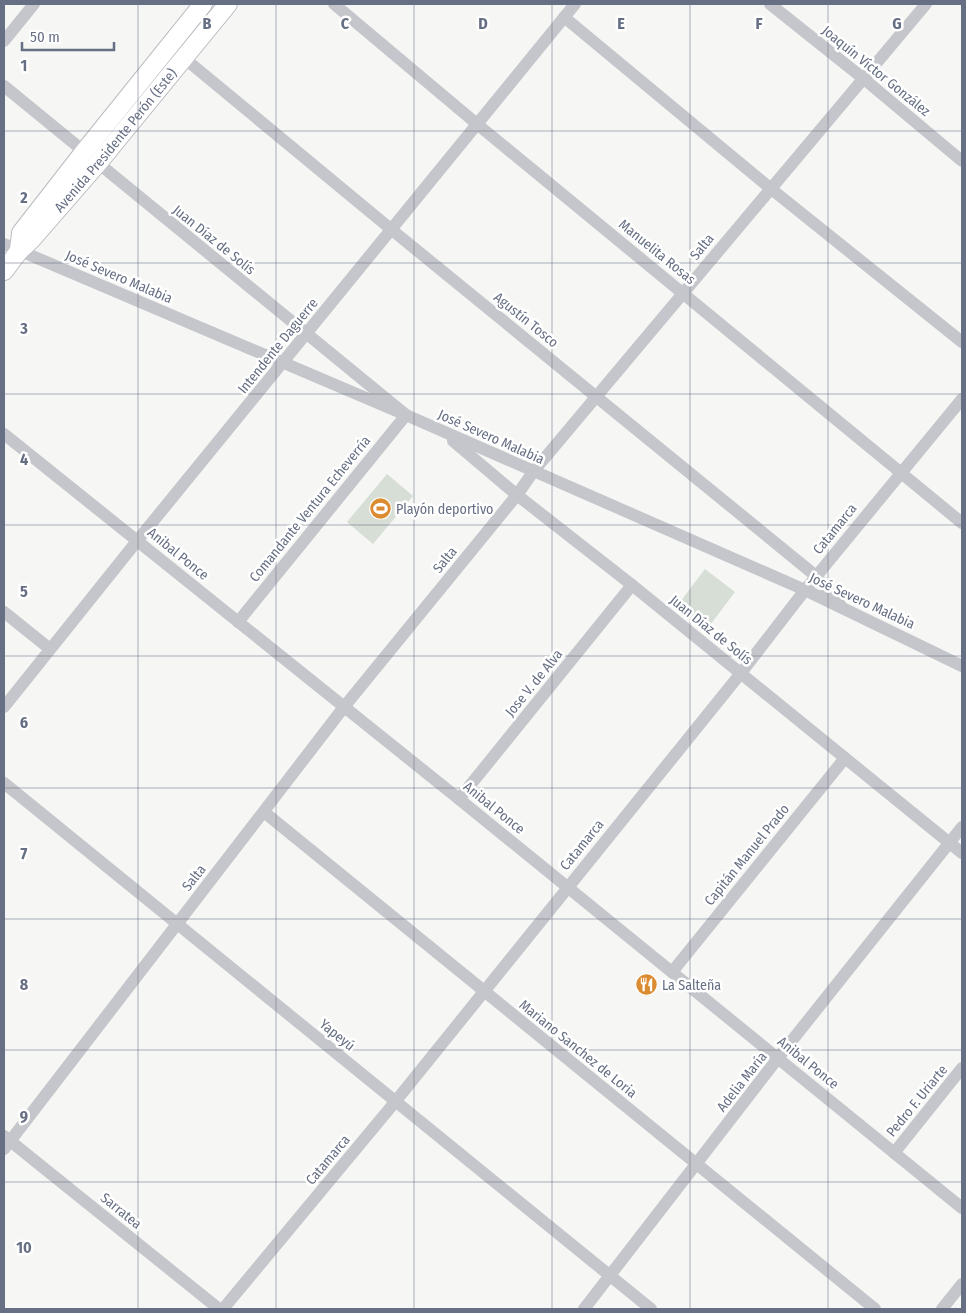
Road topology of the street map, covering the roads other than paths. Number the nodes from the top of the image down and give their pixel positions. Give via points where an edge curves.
1 (34, 4) edge
2 (203, 4) edge
3 (228, 4) edge
4 (334, 4) edge
5 (575, 4) edge
6 (770, 4) edge
7 (926, 4) edge
8 (564, 17) junction
9 (4, 41) edge
10 (184, 58) junction
11 (864, 79) junction
12 (4, 86) edge
13 (477, 124) junction
14 (84, 152) junction
15 (962, 162) edge
16 (98, 163) junction
17 (770, 188) junction
18 (392, 230) junction
19 (12, 247) edge
20 (4, 271) edge
21 (684, 294) junction
22 (306, 335) junction
23 (962, 342) edge
24 (282, 364) junction
25 (598, 397) junction
26 (962, 399) edge
27 (406, 415) junction
28 (440, 431) junction
29 (4, 434) edge
30 (533, 472) junction
31 (902, 472) junction
32 (517, 495) junction
33 (962, 523) edge
34 (137, 541) junction
35 (816, 576) junction
36 (632, 586) junction
37 (805, 590) junction
38 (844, 610) junction
39 (4, 612) edge
40 (238, 622) junction
41 (50, 650) junction
42 (962, 666) edge
43 (741, 673) junction
44 (4, 707) edge
45 (344, 707) junction
46 (844, 758) junction
47 (4, 783) edge
48 (459, 799) junction
49 (264, 812) junction
50 (962, 826) edge
51 (949, 843) junction
52 (962, 853) edge
53 (568, 888) junction
54 (177, 924) junction
55 (672, 972) junction
56 (484, 991) junction
57 (778, 1058) junction
58 (962, 1068) edge
59 (395, 1102) junction
60 (6, 1142) edge
61 (894, 1153) junction
62 (696, 1165) junction
63 (962, 1208) edge
64 (610, 1276) junction
65 (962, 1284) edge
66 (219, 1309) edge
67 (223, 1309) edge
68 (584, 1309) edge
69 (651, 1309) edge
70 (875, 1309) edge
71 (942, 1309) edge

1 - 9 street
2 - 14 main road, Avenida Presidente Perón (Este)
3 - 10 main road, Avenida Presidente Perón (Este)
4 - 13 street, Manuelita Rosas
5 - 8 street, Intendente Daguerre
6 - 11 street, Joaquín Víctor González
7 - 11 street, Salta
8 - 13 street, Intendente Daguerre
8 - 17 street
10 - 16 main road, Avenida Presidente Perón (Este)
10 - 18 street, Agustín Tosco
11 - 15 street, Joaquín Víctor González
11 - 17 street, Salta
12 - 14 street, Juan Díaz de Solís
13 - 18 street, Intendente Daguerre
13 - 21 street, Manuelita Rosas
14 - 16 street, Juan Díaz de Solís
14 - 19 main road, Avenida Presidente Perón (Este)
16 - 19 main road, Avenida Presidente Perón (Este) via 31,240
16 - 22 street, Juan Díaz de Solís
17 - 21 street, Salta
17 - 23 street
18 - 22 street, Intendente Daguerre
18 - 25 street, Agustín Tosco
19 - 20 main road, Avenida Presidente Perón (Este)
19 - 24 street, José Severo Malabia
21 - 25 street, Salta
21 - 31 street, Manuelita Rosas
22 - 24 street, Intendente Daguerre
22 - 27 street, Juan Díaz de Solís
24 - 27 street, José Severo Malabia
24 - 34 street, Intendente Daguerre
25 - 30 street, Salta
25 - 35 street, Agustín Tosco
26 - 31 street, Catamarca
27 - 28 street, José Severo Malabia
27 - 40 street, Comandante Ventura Echeverría
28 - 30 street, José Severo Malabia
28 - 32 street, Juan Díaz de Solís
29 - 34 street, Anibal Ponce
30 - 32 street, Salta
30 - 37 street, José Severo Malabia
31 - 33 street, Manuelita Rosas
31 - 35 street, Catamarca
32 - 36 street, Juan Díaz de Solís
32 - 45 street, Salta
34 - 40 street, Anibal Ponce
34 - 41 street, Intendente Daguerre
35 - 37 street, Catamarca
35 - 38 street, Agustín Tosco
36 - 43 street, Juan Díaz de Solís
36 - 48 street, Jose V. de Alva
37 - 38 street, José Severo Malabia
37 - 43 street, Catamarca
38 - 42 street, José Severo Malabia
39 - 41 street
40 - 45 street, Anibal Ponce
41 - 44 street, Intendente Daguerre
43 - 46 street, Juan Díaz de Solís
43 - 53 street, Catamarca
45 - 48 street, Anibal Ponce
45 - 49 street, Salta
46 - 51 street, Juan Díaz de Solís
46 - 55 street, Capitán Manuel Prado
47 - 54 street, Yapeyú
48 - 53 street, Anibal Ponce
49 - 54 street, Salta
49 - 56 street, Mariano Sanchez de Loria
50 - 51 street, Adelia María
51 - 52 street, Juan Díaz de Solís
51 - 57 street, Adelia María
53 - 55 street, Anibal Ponce
53 - 56 street, Catamarca
54 - 59 street, Yapeyú
54 - 60 street, Salta
55 - 57 street, Anibal Ponce
56 - 59 street, Catamarca
56 - 62 street, Mariano Sanchez de Loria
57 - 61 street, Anibal Ponce
57 - 62 street, Adelia María
58 - 61 street, Pedro F. Uriarte
59 - 64 street, Yapeyú
59 - 67 street, Catamarca
60 - 66 street, Sarratea
61 - 63 street, Anibal Ponce
62 - 64 street, Adelia María
62 - 70 street, Mariano Sanchez de Loria
64 - 68 street, Adelia María
64 - 69 street, Yapeyú
65 - 71 street

